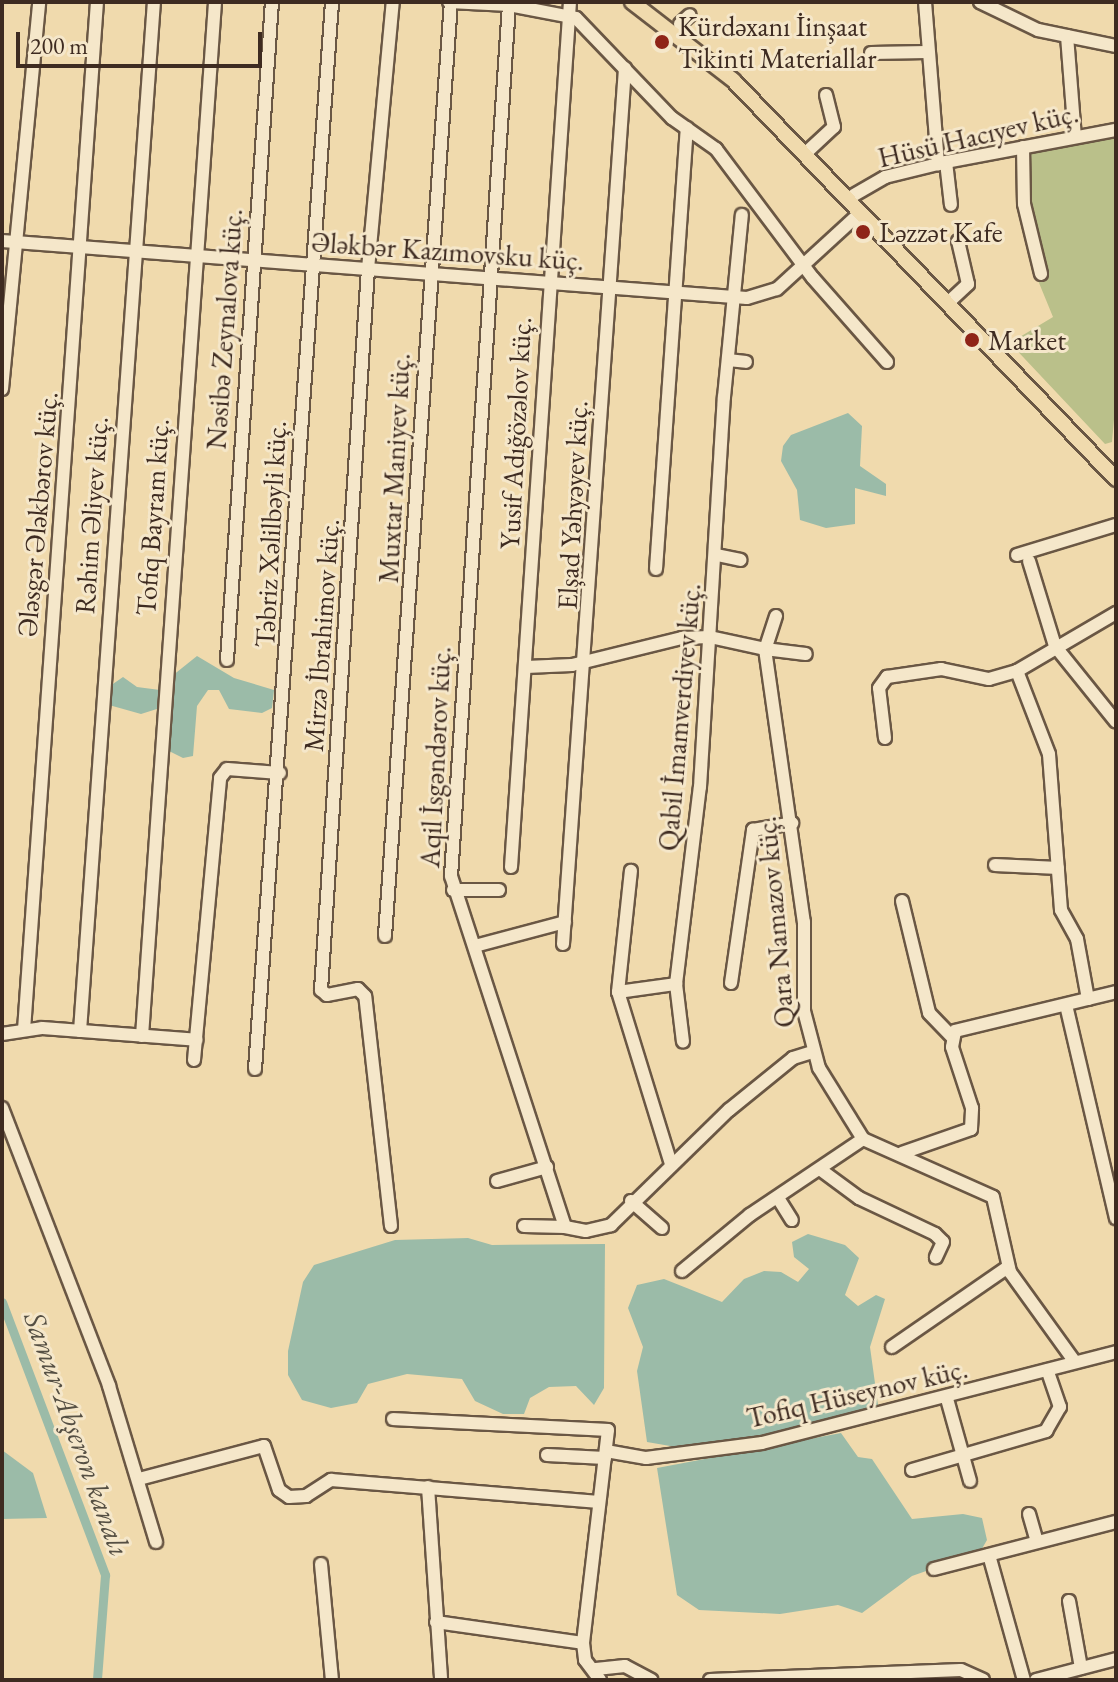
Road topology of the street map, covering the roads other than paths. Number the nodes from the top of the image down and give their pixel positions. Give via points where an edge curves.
1 (39, 2) edge
2 (97, 2) edge
3 (154, 2) edge
4 (215, 2) edge
5 (272, 2) edge
6 (332, 2) edge
7 (393, 2) edge
8 (450, 2) edge
9 (925, 2) edge
10 (980, 2) edge
11 (642, 3) edge
12 (509, 5) junction
13 (570, 8) edge
14 (1067, 36) junction
15 (1116, 46) edge
16 (927, 52) junction
17 (871, 53) dead end
18 (625, 68) junction
19 (826, 95) dead end
20 (687, 128) junction
21 (1116, 130) edge
22 (1075, 137) junction
23 (1023, 147) junction
24 (809, 150) junction
25 (942, 163) junction
26 (852, 198) junction
27 (951, 205) dead end
28 (860, 213) junction
29 (742, 215) dead end
30 (8, 241) edge
31 (958, 241) dead end
32 (82, 247) junction
33 (132, 249) junction
34 (193, 256) junction
35 (251, 259) junction
36 (309, 264) junction
37 (806, 264) junction
38 (368, 269) junction
39 (429, 274) junction
40 (1041, 274) dead end
41 (488, 278) junction
42 (546, 283) junction
43 (608, 287) junction
44 (675, 293) junction
45 (736, 297) junction
46 (952, 299) junction
47 (728, 360) junction
48 (746, 362) dead end
49 (887, 362) dead end
50 (2, 389) edge
51 (1042, 394) junction
52 (1116, 467) edge
53 (1116, 479) edge
54 (1116, 525) edge
55 (717, 555) junction
56 (740, 560) dead end
57 (656, 569) dead end
58 (1116, 613) edge
59 (776, 616) dead end
60 (710, 637) junction
61 (1055, 646) junction
62 (765, 649) junction
63 (806, 654) dead end
64 (227, 660) dead end
65 (588, 661) junction
66 (526, 667) junction
67 (1017, 671) junction
68 (1116, 722) edge
69 (885, 738) dead end
70 (280, 773) junction
71 (792, 823) junction
72 (995, 865) dead end
73 (511, 867) dead end
74 (1058, 868) junction
75 (631, 871) dead end
76 (453, 890) junction
77 (499, 890) dead end
78 (902, 901) dead end
79 (565, 922) junction
80 (385, 936) dead end
81 (563, 944) dead end
82 (475, 946) junction
83 (731, 983) dead end
84 (676, 984) junction
85 (618, 992) junction
86 (1116, 992) edge
87 (1088, 999) junction
88 (1066, 1005) junction
89 (24, 1030) junction
90 (80, 1031) junction
91 (2, 1034) edge
92 (142, 1036) junction
93 (952, 1037) junction
94 (197, 1040) junction
95 (683, 1042) dead end
96 (813, 1052) junction
97 (194, 1060) dead end
98 (255, 1069) dead end
99 (2, 1108) edge
100 (863, 1139) junction
101 (902, 1153) junction
102 (671, 1164) junction
103 (547, 1167) junction
104 (821, 1170) junction
105 (497, 1181) dead end
106 (778, 1198) junction
107 (631, 1201) junction
108 (1116, 1218) edge
109 (792, 1220) dead end
110 (391, 1226) dead end
111 (524, 1226) dead end
112 (565, 1227) junction
113 (662, 1228) dead end
114 (936, 1257) dead end
115 (1008, 1267) junction
116 (682, 1271) dead end
117 (892, 1347) dead end
118 (1116, 1352) edge
119 (1075, 1362) junction
120 (1047, 1370) junction
121 (947, 1399) junction
122 (393, 1419) dead end
123 (547, 1455) dead end
124 (606, 1455) junction
125 (963, 1457) junction
126 (912, 1470) dead end
127 (139, 1479) junction
128 (970, 1481) dead end
129 (428, 1487) junction
130 (596, 1502) junction
131 (1029, 1514) dead end
132 (1116, 1522) edge
133 (156, 1542) dead end
134 (1037, 1542) junction
135 (989, 1555) junction
136 (321, 1564) dead end
137 (934, 1569) dead end
138 (1069, 1601) dead end
139 (436, 1622) junction
140 (583, 1643) junction
141 (1116, 1659) edge
142 (1081, 1668) junction
143 (598, 1674) edge
144 (930, 1676) edge
145 (332, 1680) edge
146 (441, 1680) edge
147 (651, 1680) edge
148 (710, 1680) edge
149 (983, 1680) edge
150 (1024, 1680) edge
151 (1036, 1680) edge

1 - 30 street
2 - 32 street, Ələsgər Ələkbərov küç.
3 - 33 street, Rəhim Əliyev küç.
4 - 34 street, Tofiq Bayram küç.
5 - 35 street, Nəsibə Zeynalova küç.
6 - 36 street, Təbriz Xəlilbəyli küç.
7 - 38 street, Mirzə İbrahimov küç.
8 - 12 street
8 - 39 street, Muxtar Maniyev küç.
9 - 16 street
10 - 14 street via 1025,25
11 - 24 main road via 685,19
11 - 26 main road via 733,80
12 - 13 street
12 - 41 street, Aqil İsgəndərov küç.
13 - 18 street
13 - 42 street, Yusif Adığözəlov küç.
14 - 15 street
14 - 22 street
16 - 17 street
16 - 25 street
18 - 20 street
18 - 43 street, Elşad Yəhyəyev küç.
19 - 24 street via 834,127
20 - 37 street via 716,149
20 - 44 street
21 - 22 street, Hüsü Hacıyev küç.
22 - 23 street, Hüsü Hacıyev küç.
23 - 25 street, Hüsü Hacıyev küç.
23 - 40 street via 1024,204
24 - 26 main road
25 - 26 street, Hüsü Hacıyev küç. via 885,177
25 - 27 street
26 - 28 main road
26 - 46 main road
28 - 37 street, Ələkbər Kazımovsku küç.
28 - 51 main road
29 - 45 street, Qabil İmamverdiyev küç.
30 - 32 street, Ələkbər Kazımovsku küç.
30 - 50 street
31 - 46 street via 968,284
32 - 33 street, Ələkbər Kazımovsku küç.
32 - 89 street, Ələsgər Ələkbərov küç.
33 - 34 street, Ələkbər Kazımovsku küç.
33 - 90 street, Rəhim Əliyev küç.
34 - 35 street, Ələkbər Kazımovsku küç.
34 - 92 street, Tofiq Bayram küç.
35 - 36 street, Ələkbər Kazımovsku küç.
35 - 64 street, Nəsibə Zeynalova küç.
36 - 38 street, Ələkbər Kazımovsku küç.
36 - 70 street, Təbriz Xəlilbəyli küç.
37 - 45 street, Ələkbər Kazımovsku küç. via 770,293
37 - 49 street
38 - 39 street, Ələkbər Kazımovsku küç.
38 - 110 street, Mirzə İbrahimov küç. via 321,990 327,995 358,989 365,996
39 - 41 street, Ələkbər Kazımovsku küç.
39 - 80 street, Muxtar Maniyev küç.
41 - 42 street, Ələkbər Kazımovsku küç.
41 - 76 street, Aqil İsgəndərov küç.
42 - 43 street, Ələkbər Kazımovsku küç.
42 - 66 street, Yusif Adığözəlov küç.
43 - 44 street, Ələkbər Kazımovsku küç.
43 - 65 street, Elşad Yəhyəyev küç.
44 - 45 street, Ələkbər Kazımovsku küç.
44 - 57 street
45 - 47 street, Qabil İmamverdiyev küç.
46 - 51 main road
47 - 48 street
47 - 55 street, Qabil İmamverdiyev küç.
51 - 52 main road
51 - 53 main road
54 - 61 street via 1023,558
55 - 56 street
55 - 60 street, Qabil İmamverdiyev küç.
58 - 61 street
59 - 62 street
60 - 62 street
60 - 65 street via 671,640
60 - 84 street, Qabil İmamverdiyev küç.
61 - 67 street
61 - 68 street
62 - 63 street
62 - 71 street, Qara Namazov küç.
65 - 66 street
65 - 79 street, Elşad Yəhyəyev küç.
66 - 73 street, Yusif Adığözəlov küç.
67 - 69 street via 975,680 941,669 883,680
67 - 74 street via 1049,754
70 - 94 street via 227,769 220,778
70 - 98 street, Təbriz Xəlilbəyli küç.
71 - 83 street via 753,830
71 - 96 street, Qara Namazov küç. via 805,938 804,1011
72 - 74 street
74 - 87 street via 1061,910 1077,939
75 - 85 street
76 - 77 street
76 - 82 street, Aqil İsgəndərov küç.
78 - 93 street via 929,1013
79 - 81 street, Elşad Yəhyəyev küç.
79 - 82 street
82 - 103 street, Aqil İsgəndərov küç.
84 - 85 street
84 - 95 street, Qabil İmamverdiyev küç.
85 - 102 street
86 - 87 street
87 - 88 street
88 - 93 street via 959,1029
88 - 108 street
89 - 90 street
89 - 91 street
90 - 92 street
92 - 94 street
93 - 101 street via 972,1108 971,1129
94 - 97 street
96 - 100 street, Qara Namazov küç. via 834,1098
96 - 102 street via 781,1067
99 - 127 street
100 - 101 street
100 - 104 street
101 - 115 street via 993,1197
102 - 107 street
103 - 105 street
103 - 112 street, Aqil İsgəndərov küç.
104 - 106 street
104 - 114 street via 859,1198 935,1234 943,1244
106 - 109 street
106 - 116 street
107 - 112 street via 606,1227
107 - 113 street
111 - 112 street
115 - 117 street
115 - 119 street
118 - 119 street, Tofiq Hüseynov küç.
119 - 120 street, Tofiq Hüseynov küç.
120 - 121 street, Tofiq Hüseynov küç.
120 - 125 street via 1059,1402 1050,1428
121 - 124 street, Tofiq Hüseynov küç. via 762,1443 646,1458
121 - 125 street
122 - 124 street via 603,1428 609,1436
123 - 124 street, Tofiq Hüseynov küç.
124 - 130 street
125 - 126 street
125 - 128 street
127 - 129 street via 264,1446 279,1490 289,1497 306,1496 331,1480
127 - 133 street
129 - 130 street
129 - 139 street
130 - 140 street
131 - 134 street
132 - 134 street
134 - 135 street
135 - 137 street
135 - 150 street
136 - 145 street
138 - 142 street
139 - 140 street
139 - 146 street
140 - 143 street via 585,1660
141 - 142 street
142 - 151 street
143 - 147 street via 625,1666
144 - 148 street
144 - 149 street via 961,1670

